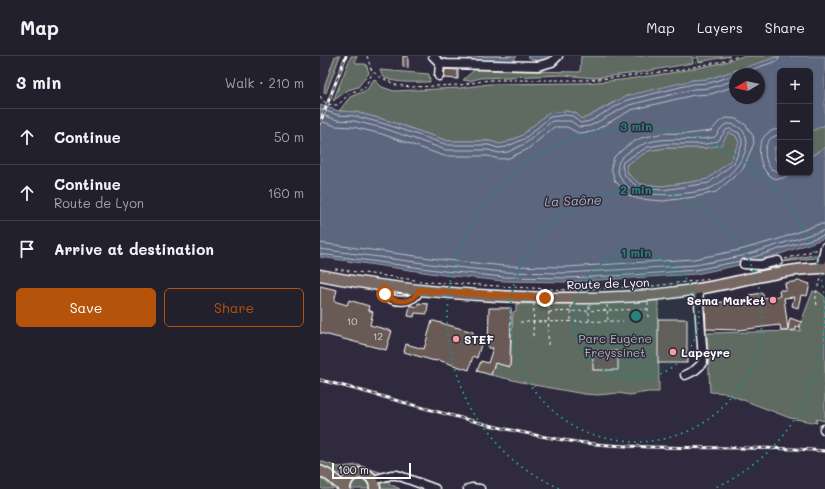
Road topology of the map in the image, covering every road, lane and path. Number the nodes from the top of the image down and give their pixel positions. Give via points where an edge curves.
1 (367, 56) edge
2 (433, 56) edge
3 (558, 56) edge
4 (694, 56) edge
5 (738, 56) edge
6 (440, 63) junction
7 (697, 65) junction
8 (374, 72) junction
9 (439, 76) dead end
10 (320, 96) edge
11 (825, 247) edge
12 (778, 261) joint
13 (744, 264) dead end
14 (333, 269) dead end
15 (823, 269) edge
16 (320, 275) edge
17 (715, 278) dead end
18 (698, 289) junction
19 (647, 298) dead end
20 (607, 300) dead end
21 (529, 301) junction
22 (549, 301) dead end
23 (570, 301) dead end
24 (817, 305) dead end
25 (648, 309) junction
26 (608, 310) junction
27 (571, 311) junction
28 (549, 312) junction
29 (648, 318) dead end
30 (623, 321) dead end
31 (520, 322) dead end
32 (534, 322) junction
33 (571, 322) junction
34 (608, 322) junction
35 (549, 323) junction
36 (533, 336) dead end
37 (548, 345) dead end
38 (685, 376) dead end
39 (320, 471) edge
40 (330, 476) junction
41 (349, 478) junction
42 (376, 486) edge
43 (336, 489) edge
44 (345, 489) edge
45 (435, 489) edge
46 (468, 489) edge
47 (480, 489) edge

1 - 8 path
2 - 6 street
3 - 6 street via 552,62 538,66
4 - 7 path
5 - 7 path
6 - 9 street
7 - 8 path via 637,76 594,80 489,80 460,85 411,87 390,83
8 - 10 path via 364,89 351,92 338,105 324,102
11 - 12 path
11 - 15 street
12 - 13 street via 760,265
14 - 17 path via 429,282 566,290 653,286
15 - 18 main road, Route de Lyon via 789,270
15 - 24 path via 816,291
16 - 21 main road, Route de Lyon via 383,286
18 - 21 main road, Route de Lyon via 636,296
18 - 38 street via 703,361 701,366
19 - 25 path
20 - 26 path
21 - 32 path
22 - 28 path
23 - 27 path
25 - 26 path
25 - 29 path
26 - 27 path
26 - 34 path
27 - 28 path
27 - 33 path
28 - 35 path
30 - 34 path
31 - 32 path
32 - 35 path
32 - 36 path
33 - 34 path
33 - 35 path
35 - 37 path
39 - 40 main road
39 - 43 main road
40 - 41 main road
40 - 44 main road
41 - 42 main road via 362,473 370,476
41 - 44 main road
42 - 45 street via 390,475 397,475
46 - 47 street

